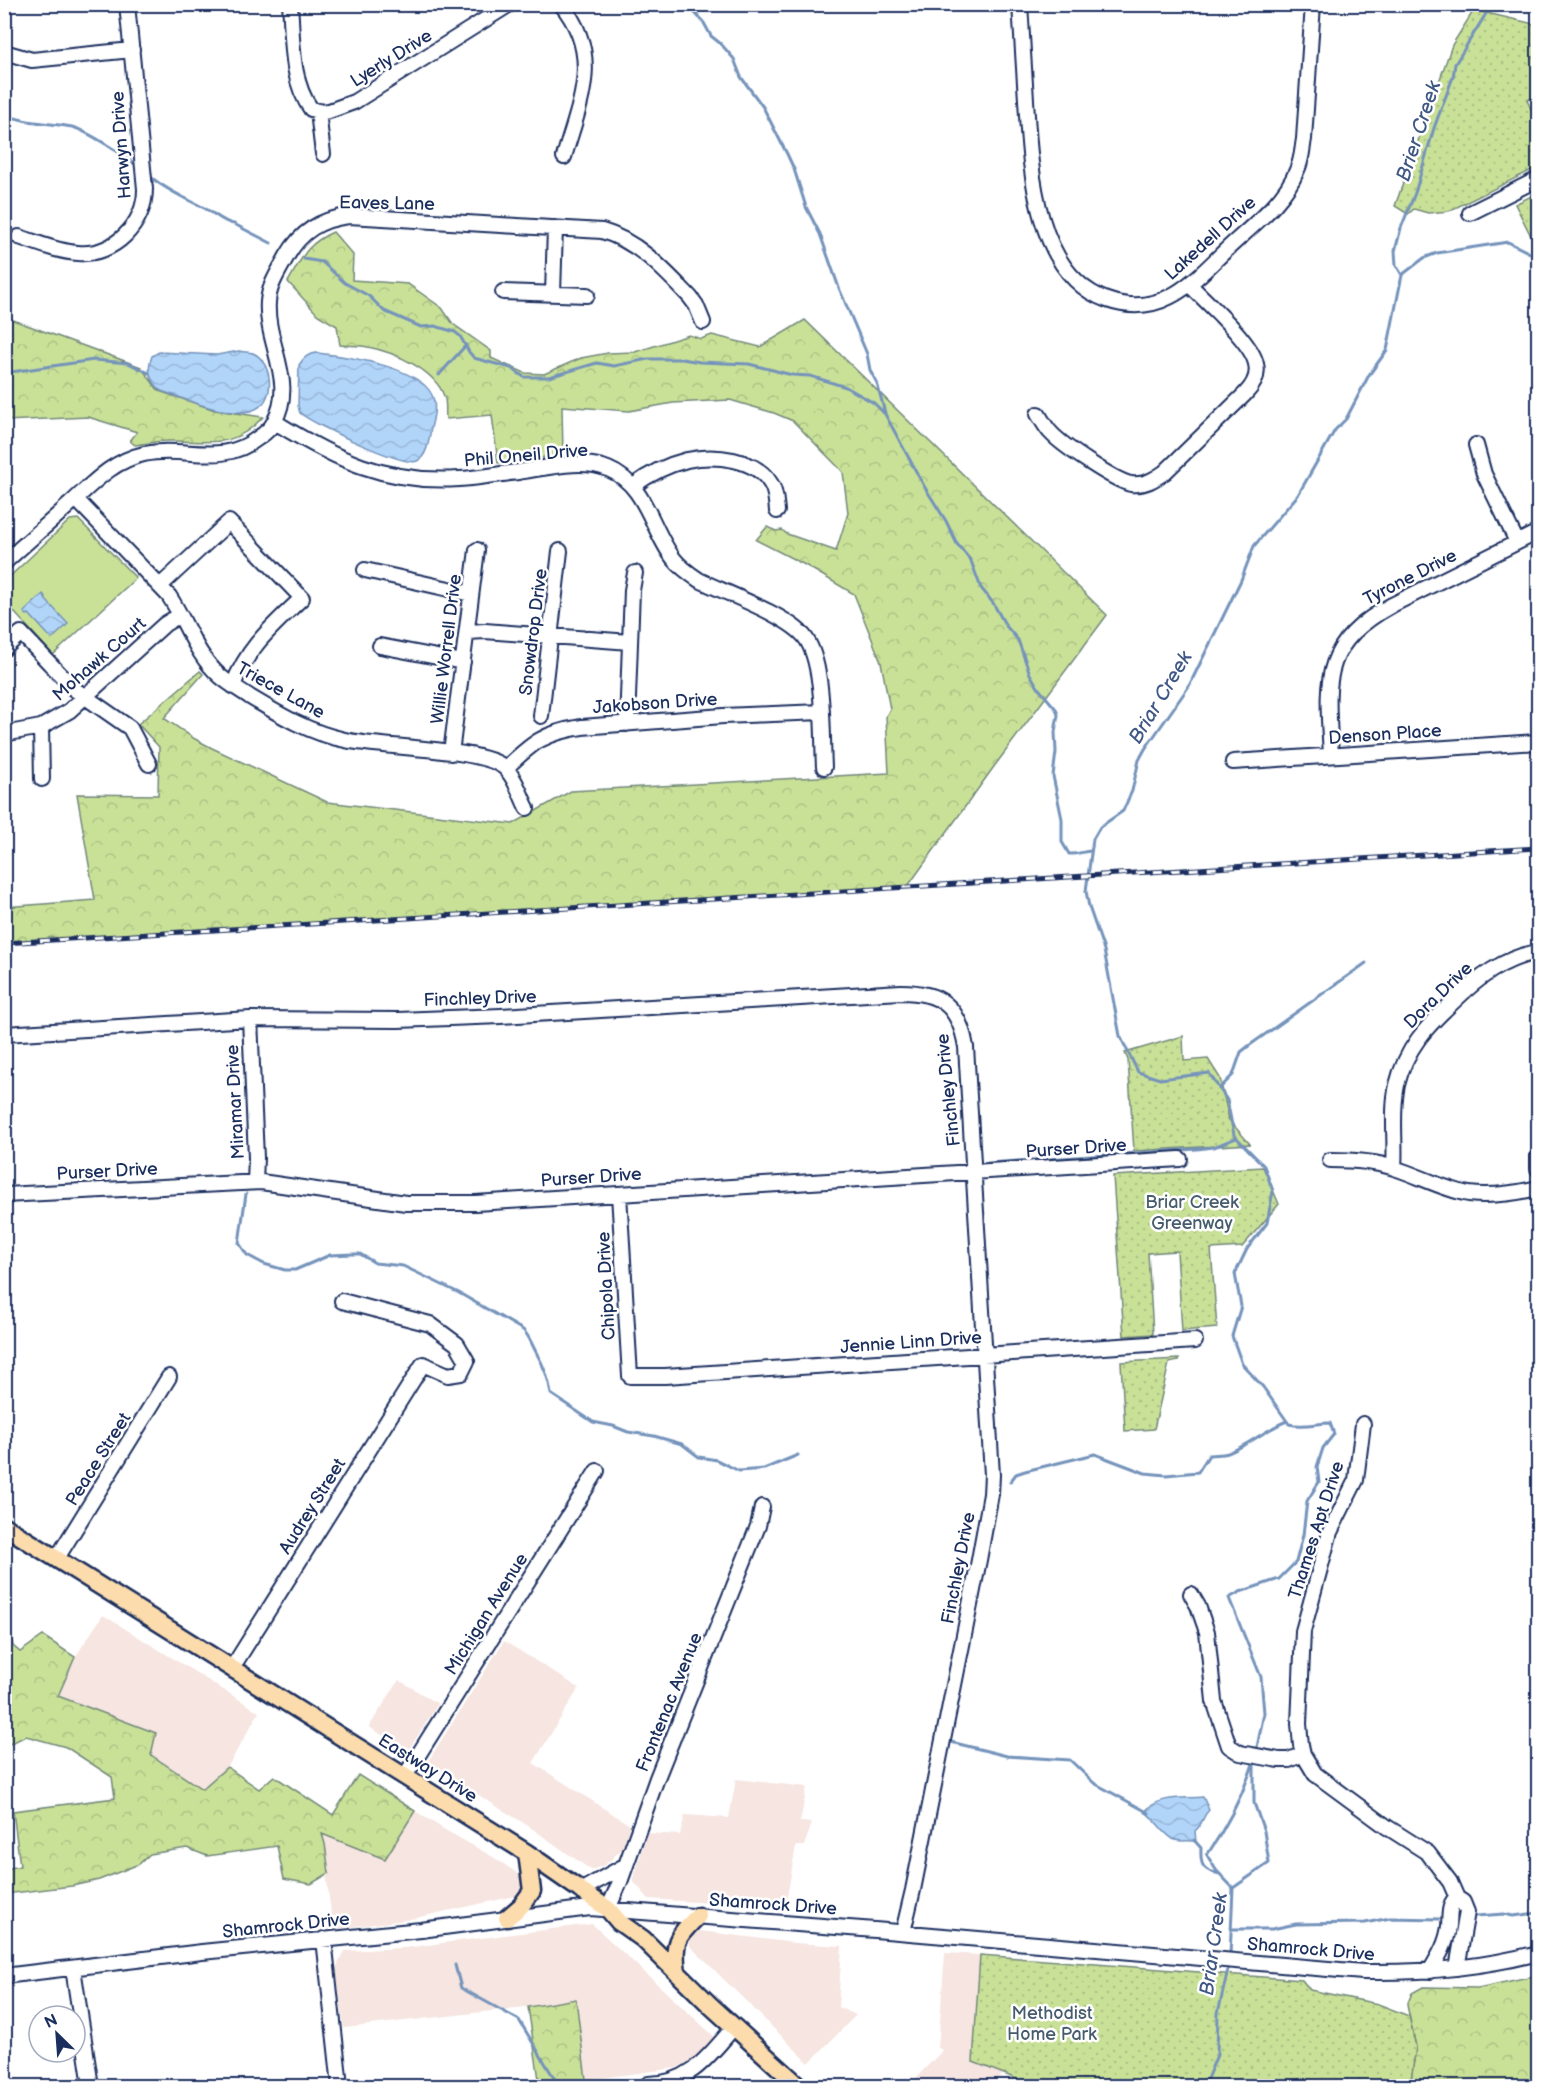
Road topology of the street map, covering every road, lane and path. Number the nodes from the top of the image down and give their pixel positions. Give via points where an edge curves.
1 (127, 4) edge
2 (290, 4) edge
3 (510, 4) edge
4 (561, 4) edge
5 (1020, 4) edge
6 (1313, 4) edge
7 (132, 50) junction
8 (4, 52) edge
9 (318, 112) junction
10 (323, 154) dead end
11 (564, 157) dead end
12 (1539, 179) edge
13 (1470, 213) dead end
14 (555, 228) junction
15 (19, 237) dead end
16 (1190, 285) junction
17 (503, 292) dead end
18 (553, 294) junction
19 (587, 295) dead end
20 (703, 322) dead end
21 (1038, 414) dead end
22 (275, 422) junction
23 (1476, 445) dead end
24 (633, 486) junction
25 (76, 499) junction
26 (777, 511) dead end
27 (1539, 532) edge
28 (1517, 542) junction
29 (477, 550) dead end
30 (560, 551) dead end
31 (4, 562) edge
32 (365, 570) dead end
33 (635, 573) dead end
34 (160, 586) junction
35 (471, 594) junction
36 (180, 615) junction
37 (468, 632) junction
38 (550, 637) junction
39 (630, 642) junction
40 (380, 646) dead end
41 (4, 649) edge
42 (463, 662) junction
43 (233, 686) junction
44 (85, 697) junction
45 (821, 712) junction
46 (541, 716) dead end
47 (627, 724) junction
48 (41, 727) junction
49 (4, 734) edge
50 (1539, 742) edge
51 (451, 753) junction
52 (1330, 755) junction
53 (1233, 762) dead end
54 (149, 764) dead end
55 (824, 767) dead end
56 (506, 768) junction
57 (42, 779) dead end
58 (527, 808) dead end
59 (1539, 952) edge
60 (250, 1019) junction
61 (4, 1034) edge
62 (1539, 1156) edge
63 (1180, 1160) dead end
64 (1330, 1160) dead end
65 (1394, 1168) junction
66 (1539, 1169) edge
67 (974, 1171) junction
68 (255, 1182) junction
69 (1539, 1188) edge
70 (619, 1194) junction
71 (4, 1195) edge
72 (342, 1301) dead end
73 (1195, 1341) dead end
74 (985, 1356) junction
75 (630, 1376) joint
76 (169, 1377) dead end
77 (1363, 1424) dead end
78 (597, 1471) dead end
79 (762, 1507) dead end
80 (4, 1526) edge
81 (57, 1558) junction
82 (1191, 1594) dead end
83 (232, 1668) junction
84 (1303, 1754) junction
85 (405, 1776) junction
86 (527, 1853) junction
87 (626, 1865) junction
88 (580, 1891) junction
89 (1457, 1898) junction
90 (608, 1910) junction
91 (698, 1916) junction
92 (507, 1918) junction
93 (903, 1932) junction
94 (324, 1939) junction
95 (1539, 1953) edge
96 (73, 1968) junction
97 (1456, 1968) junction
98 (1430, 1971) junction
99 (677, 1972) junction
100 (4, 1976) edge
101 (734, 2027) junction
102 (648, 2084) dead end
103 (91, 2086) edge
104 (340, 2086) edge
105 (799, 2086) edge

1 - 7 street, Harwyn Drive
2 - 9 street via 300,85 311,109
3 - 9 street, Lyerly Drive via 354,102
4 - 11 street via 577,29 585,59 582,92
5 - 16 street, Lakedell Drive via 1029,146 1037,201 1048,238 1059,258 1087,290 1115,303 1146,304 1167,299
6 - 16 street, Lakedell Drive via 1299,168 1271,207
7 - 8 street via 32,60
7 - 15 street, Harwyn Drive via 145,189 139,218 116,243 87,253 65,251
9 - 10 street
12 - 13 street
14 - 18 street
14 - 20 street, Eaves Lane via 602,231 636,246 690,297
14 - 22 street, Eaves Lane via 349,216 313,227 294,244 270,291 270,322 283,390
16 - 21 street via 1242,340 1256,362 1257,372 1245,394 1165,472 1148,482 1123,482 1064,445
17 - 18 street
18 - 19 street
22 - 24 street, Phil Oneil Drive via 346,461 393,476 459,479 595,465 620,475
22 - 25 street via 252,444 237,451 207,455 158,452 126,460 112,467
23 - 28 street via 1484,474
24 - 26 street via 686,460 723,458 750,466 763,475 774,490
24 - 45 street, Phil Oneil Drive via 674,559 687,572 782,620 805,638 818,668
25 - 31 street
25 - 34 street, Triece Lane
27 - 28 street, Tyrone Drive
28 - 52 street, Tyrone Drive via 1392,605 1356,629 1332,666 1328,686
29 - 35 street, Willie Worrell Drive
30 - 38 street, Snowdrop Drive
32 - 35 street
33 - 39 street
34 - 36 street, Triece Lane
34 - 43 street via 229,522 302,598 253,645
35 - 37 street, Willie Worrell Drive
36 - 43 street, Triece Lane via 203,657
36 - 44 street, Mohawk Court
37 - 38 street
37 - 42 street, Willie Worrell Drive
38 - 39 street
38 - 46 street, Snowdrop Drive
39 - 47 street
40 - 42 street
41 - 44 street via 21,633
42 - 51 street, Willie Worrell Drive
43 - 51 street, Triece Lane via 292,721 327,735
44 - 48 street, Mohawk Court
44 - 54 street via 130,728
45 - 47 street, Jakobson Drive
45 - 55 street, Phil Oneil Drive
47 - 56 street, Jakobson Drive via 551,733
48 - 49 street, Mohawk Court
48 - 57 street
50 - 52 street, Denson Place
51 - 56 street, Triece Lane via 484,757
52 - 53 street, Denson Place
56 - 58 street
59 - 65 street, Dora Drive via 1510,960 1474,982 1426,1027 1413,1045 1395,1093
60 - 61 street, Finchley Drive
60 - 67 street, Finchley Drive via 444,1018 901,992 928,994 947,1004 964,1035
60 - 68 street, Miramar Drive
62 - 66 street
63 - 67 street, Purser Drive
64 - 65 street
65 - 69 street via 1434,1185 1467,1193 1505,1194
67 - 70 street, Purser Drive
67 - 74 street, Finchley Drive
68 - 70 street, Purser Drive via 406,1203
68 - 71 street, Purser Drive
70 - 75 street, Chipola Drive
72 - 83 street, Audrey Street via 430,1324 457,1344 467,1361 461,1373 448,1375 423,1364
73 - 74 street, Jennie Linn Drive
74 - 75 street, Jennie Linn Drive
74 - 93 street, Finchley Drive via 990,1494
76 - 81 street, Peace Street
77 - 84 street, Thames Apt Drive via 1356,1480 1330,1532 1304,1631 1299,1724
78 - 85 street, Michigan Avenue
79 - 87 street, Frontenac Avenue via 758,1526
80 - 81 main road, Eastway Drive
81 - 83 main road, Eastway Drive
82 - 84 street via 1207,1632 1214,1701 1225,1738 1233,1750 1284,1761
83 - 85 main road, Eastway Drive
84 - 89 street, Thames Apt Drive via 1315,1774 1428,1853 1450,1881
85 - 86 main road, Eastway Drive
86 - 88 main road, Eastway Drive
86 - 92 main road via 532,1891
87 - 88 street
87 - 90 street, Frontenac Avenue
88 - 90 main road, Eastway Drive
89 - 97 street, Thames Apt Drive via 1467,1912
89 - 98 street via 1450,1908 1444,1946
90 - 91 street, Shamrock Drive
90 - 92 street, Shamrock Drive via 590,1908
90 - 99 main road, Eastway Drive
91 - 93 street, Shamrock Drive
91 - 99 main road via 682,1931 674,1950
92 - 94 street, Shamrock Drive
93 - 98 street, Shamrock Drive via 1363,1972
94 - 96 street, Shamrock Drive
94 - 104 street
95 - 97 street, Shamrock Drive
96 - 100 street, Shamrock Drive
96 - 103 street
97 - 98 street, Shamrock Drive
99 - 101 main road, Eastway Drive
101 - 102 street via 692,2071 676,2080
101 - 105 main road, Eastway Drive

